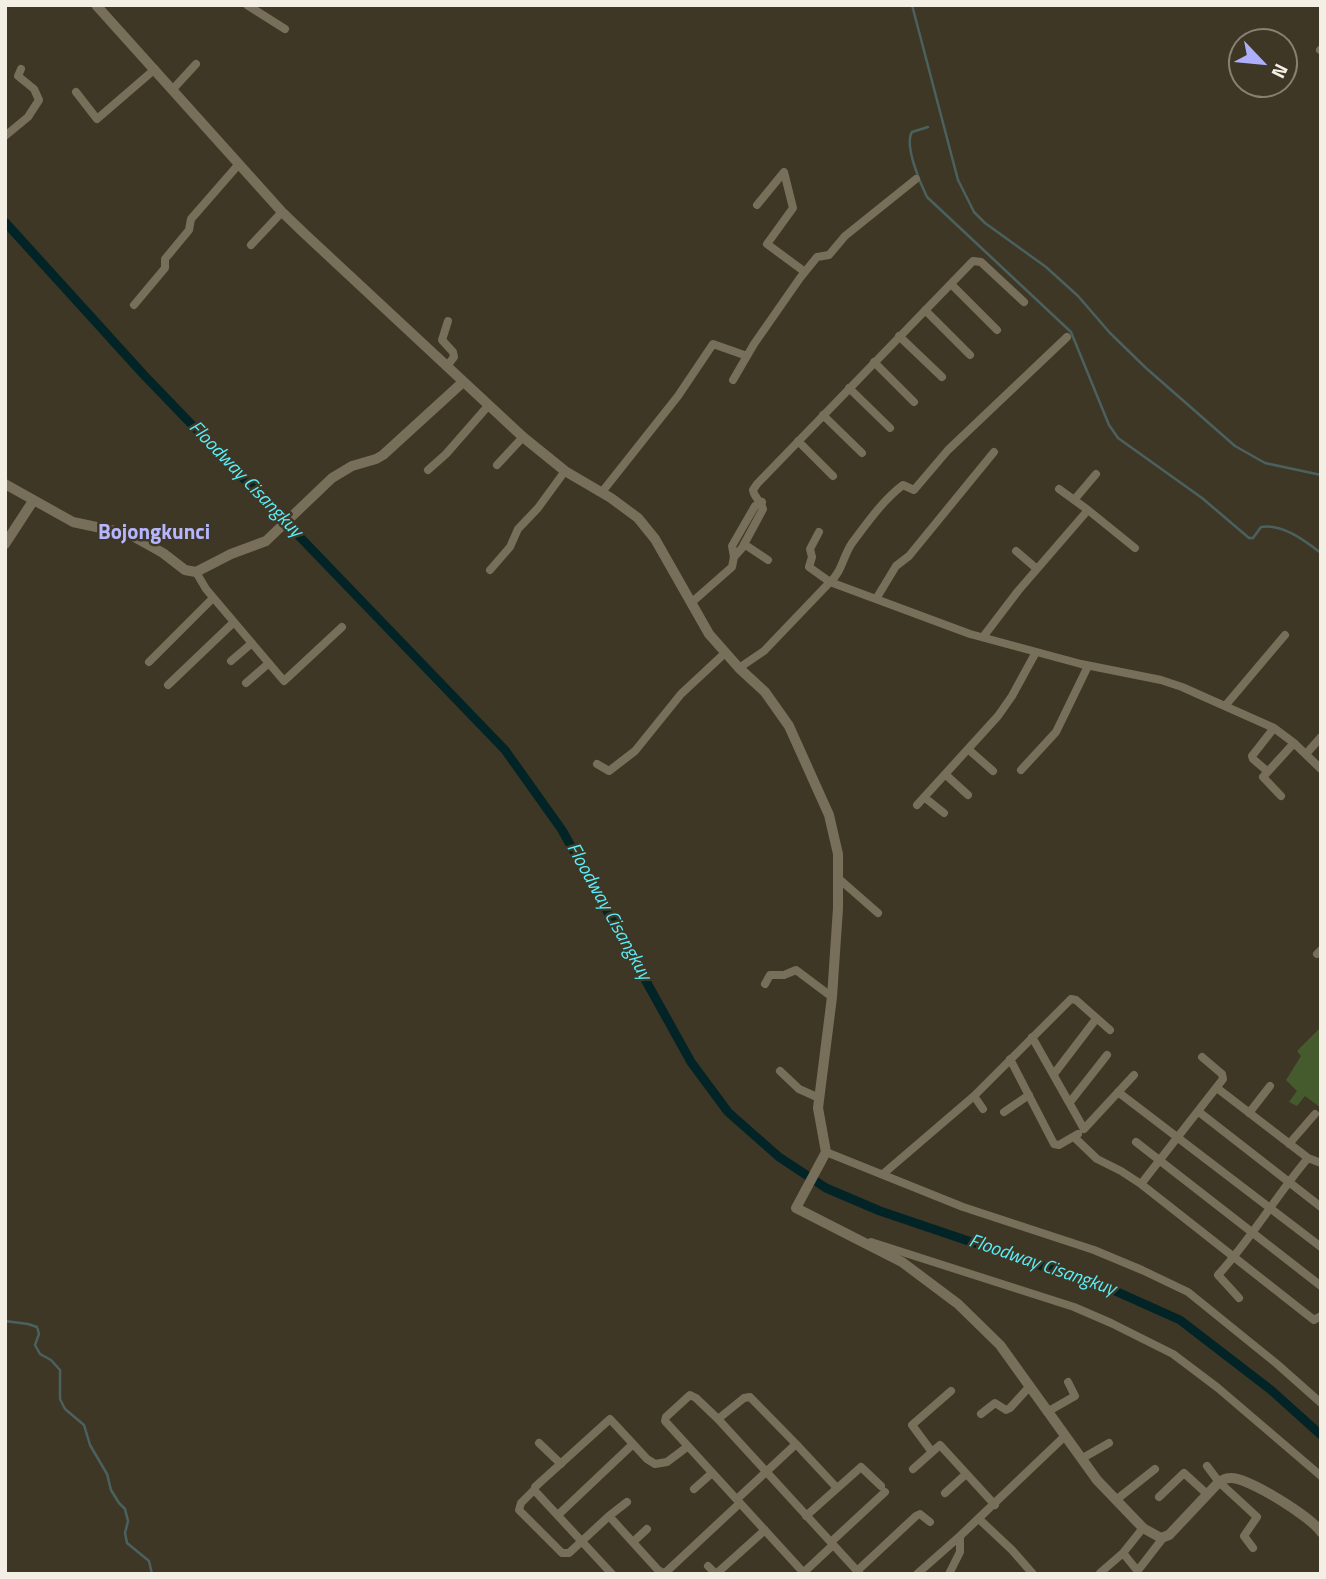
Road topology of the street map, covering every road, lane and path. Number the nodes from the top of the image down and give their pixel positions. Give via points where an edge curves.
1 (96, 5) edge
2 (247, 5) edge
3 (285, 29) dead end
4 (196, 64) dead end
5 (21, 69) dead end
6 (155, 69) junction
7 (173, 89) junction
8 (76, 92) dead end
9 (5, 136) edge
10 (239, 164) junction
11 (916, 180) dead end
12 (757, 205) dead end
13 (282, 212) junction
14 (251, 246) dead end
15 (805, 272) junction
16 (951, 284) junction
17 (1024, 302) dead end
18 (134, 305) dead end
19 (925, 310) junction
20 (448, 321) dead end
21 (997, 330) dead end
22 (899, 336) junction
23 (1068, 337) dead end
24 (970, 355) dead end
25 (747, 356) junction
26 (874, 362) junction
27 (447, 366) junction
28 (942, 377) dead end
29 (733, 380) dead end
30 (463, 382) junction
31 (849, 388) junction
32 (914, 402) dead end
33 (488, 406) junction
34 (823, 415) junction
35 (890, 428) dead end
36 (523, 437) junction
37 (798, 441) junction
38 (994, 452) dead end
39 (862, 453) dead end
40 (497, 465) dead end
41 (428, 470) dead end
42 (565, 471) junction
43 (1096, 474) dead end
44 (833, 476) dead end
45 (5, 484) edge
46 (1059, 489) dead end
47 (602, 492) junction
48 (33, 500) junction
49 (1074, 500) junction
50 (762, 502) junction
51 (1088, 510) junction
52 (820, 532) dead end
53 (5, 544) edge
54 (744, 544) junction
55 (1135, 548) dead end
56 (1016, 551) dead end
57 (734, 557) junction
58 (768, 560) dead end
59 (1037, 569) junction
60 (490, 570) dead end
61 (196, 572) junction
62 (830, 582) junction
63 (213, 598) junction
64 (876, 600) junction
65 (691, 603) junction
66 (234, 622) junction
67 (342, 627) dead end
68 (1285, 635) dead end
69 (983, 637) junction
70 (252, 643) junction
71 (1036, 652) junction
72 (725, 653) junction
73 (231, 661) dead end
74 (149, 662) dead end
75 (269, 663) junction
76 (1088, 666) junction
77 (739, 668) junction
78 (246, 683) dead end
79 (168, 685) dead end
80 (1225, 706) junction
81 (1274, 728) junction
82 (1321, 737) edge
83 (1294, 743) junction
84 (968, 749) junction
85 (1306, 754) junction
86 (597, 764) dead end
87 (1321, 769) edge
88 (1021, 770) dead end
89 (1267, 771) junction
90 (993, 772) dead end
91 (945, 774) junction
92 (968, 795) dead end
93 (1281, 796) dead end
94 (924, 797) junction
95 (917, 805) dead end
96 (944, 813) dead end
97 (838, 878) junction
98 (878, 913) dead end
99 (765, 984) dead end
100 (832, 996) junction
101 (1097, 1019) junction
102 (1111, 1030) dead end
103 (1032, 1037) junction
104 (1107, 1055) dead end
105 (1202, 1057) dead end
106 (1010, 1059) junction
107 (780, 1071) dead end
108 (1054, 1074) junction
109 (1134, 1075) dead end
110 (1270, 1086) dead end
111 (1217, 1088) junction
112 (1118, 1092) junction
113 (1029, 1095) junction
114 (974, 1096) junction
115 (819, 1098) junction
116 (1070, 1102) junction
117 (983, 1109) dead end
118 (1004, 1112) dead end
119 (1199, 1112) junction
120 (1249, 1113) junction
121 (1315, 1114) dead end
122 (1084, 1129) junction
123 (1074, 1137) junction
124 (1178, 1137) junction
125 (1136, 1142) dead end
126 (1289, 1144) junction
127 (825, 1155) junction
128 (1308, 1158) junction
129 (1160, 1160) junction
130 (1321, 1163) edge
131 (883, 1174) junction
132 (1288, 1182) junction
133 (1141, 1184) junction
134 (1321, 1207) edge
135 (1271, 1209) junction
136 (1253, 1234) junction
137 (861, 1239) junction
138 (1321, 1247) edge
139 (1235, 1256) junction
140 (1321, 1286) edge
141 (1239, 1298) dead end
142 (1321, 1316) edge
143 (1068, 1382) dead end
144 (1030, 1386) junction
145 (951, 1391) dead end
146 (1321, 1403) edge
147 (1047, 1412) junction
148 (981, 1413) dead end
149 (718, 1419) junction
150 (1065, 1436) junction
151 (539, 1443) dead end
152 (1109, 1443) dead end
153 (633, 1444) junction
154 (796, 1444) junction
155 (687, 1447) junction
156 (932, 1452) junction
157 (1081, 1459) junction
158 (561, 1464) junction
159 (1207, 1466) dead end
160 (913, 1469) dead end
161 (1155, 1469) dead end
162 (767, 1471) junction
163 (712, 1473) junction
164 (966, 1474) junction
165 (1321, 1476) edge
166 (1219, 1482) junction
167 (837, 1488) junction
168 (535, 1489) junction
169 (694, 1489) dead end
170 (945, 1493) dead end
171 (1207, 1494) junction
172 (1159, 1497) dead end
173 (1116, 1500) junction
174 (738, 1501) junction
175 (627, 1502) dead end
176 (995, 1505) junction
177 (558, 1516) junction
178 (806, 1516) junction
179 (609, 1517) junction
180 (979, 1519) junction
181 (930, 1522) dead end
182 (1143, 1528) junction
183 (647, 1529) dead end
184 (765, 1530) junction
185 (1321, 1532) edge
186 (960, 1536) junction
187 (1163, 1538) junction
188 (582, 1541) junction
189 (633, 1542) junction
190 (832, 1544) junction
191 (1254, 1548) dead end
192 (1123, 1553) junction
193 (708, 1566) dead end
194 (661, 1573) edge
195 (803, 1573) edge
196 (859, 1573) edge
197 (1100, 1573) edge
198 (612, 1574) edge
199 (716, 1574) edge
200 (917, 1574) edge
201 (949, 1574) edge
202 (1032, 1574) edge

1 - 6 street
2 - 3 street
4 - 7 street
5 - 9 street via 18,76 39,100 28,117
6 - 7 street
6 - 8 street via 97,119
7 - 10 street
10 - 13 street
10 - 18 street via 191,219 189,230 165,259 165,268
11 - 15 street via 842,237 829,255 817,257
12 - 15 street via 784,172 793,208 767,244
13 - 14 street
13 - 27 street
15 - 25 street
16 - 17 street via 978,260
16 - 19 street
16 - 21 street
19 - 22 street
19 - 24 street
20 - 27 street via 442,340 454,357
22 - 26 street
22 - 28 street
23 - 62 street via 948,450 914,490 903,485 894,492 868,521
25 - 29 street
25 - 47 street via 713,344
26 - 31 street
26 - 32 street
27 - 30 street
30 - 33 street
30 - 61 street via 383,455 332,478 266,541
31 - 34 street
31 - 35 street
33 - 36 street
33 - 41 street
34 - 37 street
34 - 39 street
36 - 40 street
36 - 42 street
37 - 44 street
37 - 50 street via 753,490
38 - 64 street via 896,566
42 - 47 street
42 - 60 street
43 - 49 street
45 - 48 street
46 - 49 street
47 - 65 street via 638,517
48 - 53 street
48 - 61 street via 80,525 129,534 185,570
49 - 51 street
50 - 54 street via 762,511
50 - 57 street via 755,506 732,546
51 - 55 street
51 - 59 street
52 - 62 street via 810,550 809,567
54 - 57 street
54 - 58 street
56 - 59 street
57 - 65 street via 732,567
59 - 69 street
61 - 63 street
62 - 64 street
62 - 77 street via 764,651
63 - 66 street
63 - 74 street
64 - 69 street
65 - 72 street
66 - 70 street
66 - 79 street
67 - 75 street via 284,681
68 - 80 street
69 - 71 street
70 - 73 street
70 - 75 street
71 - 76 street
71 - 84 street via 998,716
72 - 77 street
72 - 86 street via 681,694 635,751 609,771
75 - 78 street
76 - 80 street via 1161,680
76 - 88 street via 1056,732
77 - 97 street via 765,692 789,726 835,832
80 - 81 street
81 - 83 street
81 - 89 street via 1252,756
82 - 85 street
83 - 85 street
83 - 89 street
84 - 90 street
84 - 91 street
85 - 87 street
89 - 93 street via 1263,780
91 - 92 street
91 - 94 street
94 - 95 street
94 - 96 street
97 - 98 street
97 - 100 street
99 - 100 street via 770,975 796,970
100 - 115 street
101 - 102 street
101 - 103 street via 1071,999
101 - 108 street
103 - 106 street
103 - 108 street
104 - 116 street
105 - 111 street via 1223,1076
106 - 113 street
106 - 114 street
107 - 115 street via 799,1089
108 - 116 street
109 - 112 street
110 - 120 street
111 - 119 street
111 - 120 street
112 - 122 street
112 - 124 street
113 - 118 street
113 - 123 street via 1054,1144
114 - 117 street
114 - 131 street
115 - 127 street
116 - 122 street
119 - 124 street
119 - 132 street
120 - 126 street
121 - 126 street
122 - 123 street
123 - 133 street via 1097,1159
124 - 129 street
124 - 135 street
125 - 129 street
126 - 128 street
127 - 131 street
127 - 137 street via 796,1208
128 - 130 street
128 - 132 street
129 - 133 street
129 - 136 street
131 - 146 street via 963,1207 1094,1250 1188,1292
132 - 134 street
132 - 135 street
133 - 139 street
135 - 136 street
135 - 138 street
136 - 139 street
136 - 140 street
137 - 144 street via 902,1262 958,1304 1000,1345
137 - 165 street via 1111,1322 1182,1361
139 - 141 street via 1217,1276
139 - 142 street via 1314,1320
143 - 147 street via 1075,1396
144 - 147 street
144 - 148 street via 1010,1408 995,1403
145 - 156 street via 912,1425
147 - 150 street
149 - 154 street via 750,1397
149 - 155 street via 689,1395 665,1419
149 - 162 street
150 - 157 street
150 - 176 street
151 - 158 street
152 - 157 street
153 - 155 street via 655,1464 667,1462
153 - 158 street via 610,1419
153 - 177 street
154 - 162 street
154 - 167 street
155 - 163 street
156 - 160 street
156 - 164 street via 941,1446
157 - 173 street
158 - 168 street
159 - 166 street
161 - 173 street
162 - 174 street
162 - 178 street
163 - 169 street
163 - 174 street
164 - 170 street
164 - 176 street
166 - 171 street
166 - 185 street via 1230,1478 1244,1482 1300,1512
166 - 191 street via 1257,1517 1244,1536
167 - 178 street
167 - 190 street via 861,1468 883,1489
168 - 177 street
168 - 188 street via 521,1503 520,1512 564,1554
171 - 172 street via 1184,1473
171 - 187 street
173 - 182 street
174 - 184 street
174 - 194 street
175 - 179 street
176 - 180 street
177 - 188 street
178 - 190 street
179 - 188 street
179 - 189 street
180 - 186 street
180 - 202 street
181 - 196 street via 916,1516
182 - 187 street
182 - 192 street
183 - 189 street
184 - 195 street
184 - 199 street
186 - 200 street
186 - 201 street via 960,1552
187 - 192 street via 1139,1569
188 - 198 street
189 - 194 street
190 - 195 street
190 - 196 street
192 - 197 street
193 - 199 street

